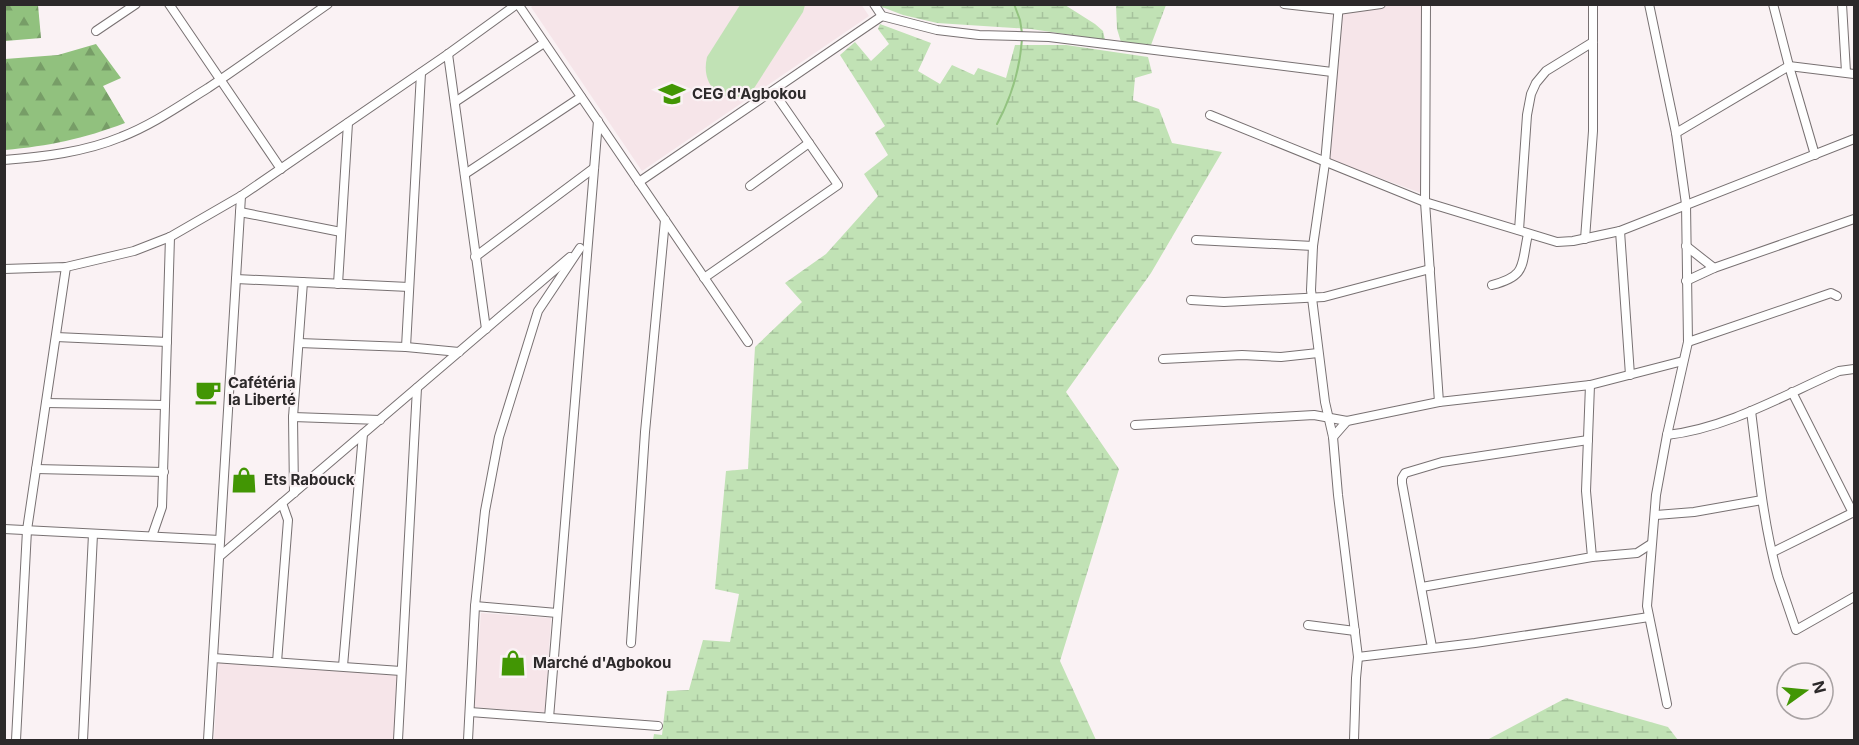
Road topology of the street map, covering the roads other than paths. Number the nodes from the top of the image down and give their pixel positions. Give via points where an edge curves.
1 (136, 4) edge
2 (169, 4) edge
3 (328, 4) edge
4 (518, 4) edge
5 (874, 4) edge
6 (1284, 4) edge
7 (1381, 4) edge
8 (1426, 4) edge
9 (1593, 4) edge
10 (1649, 4) edge
11 (1773, 4) edge
12 (1842, 4) edge
13 (1338, 7) edge
14 (882, 16) junction
15 (1854, 27) edge
16 (1845, 30) junction
17 (96, 31) dead end
18 (1593, 42) junction
19 (544, 43) junction
20 (448, 54) junction
21 (1789, 66) junction
22 (1332, 72) junction
23 (421, 73) junction
24 (1850, 73) edge
25 (220, 80) junction
26 (773, 91) junction
27 (581, 97) junction
28 (455, 102) junction
29 (1210, 115) dead end
30 (598, 121) junction
31 (348, 123) junction
32 (1676, 134) junction
33 (1854, 139) edge
34 (809, 143) junction
35 (1815, 155) junction
36 (4, 160) edge
37 (1325, 163) junction
38 (594, 168) junction
39 (281, 169) junction
40 (465, 174) junction
41 (639, 182) junction
42 (750, 186) dead end
43 (241, 196) junction
44 (1425, 202) junction
45 (1686, 204) junction
46 (240, 212) junction
47 (1854, 219) edge
48 (665, 220) junction
49 (1519, 230) junction
50 (1620, 231) junction
51 (341, 232) junction
52 (1528, 234) junction
53 (170, 237) junction
54 (1585, 239) junction
55 (1196, 240) dead end
56 (587, 243) junction
57 (1313, 246) junction
58 (1686, 246) junction
59 (580, 248) junction
60 (475, 257) junction
61 (66, 267) junction
62 (1714, 268) junction
63 (4, 269) edge
64 (1430, 270) junction
65 (704, 278) junction
66 (236, 279) junction
67 (1686, 281) junction
68 (303, 282) junction
69 (338, 284) junction
70 (1492, 285) dead end
71 (409, 287) junction
72 (1837, 296) dead end
73 (1311, 298) junction
74 (1191, 300) dead end
75 (486, 329) junction
76 (56, 337) junction
77 (167, 342) junction
78 (748, 342) dead end
79 (1688, 342) junction
80 (299, 343) junction
81 (406, 348) junction
82 (459, 352) junction
83 (1318, 353) junction
84 (1163, 360) dead end
85 (1683, 361) junction
86 (1854, 369) edge
87 (1630, 375) junction
88 (1590, 385) junction
89 (417, 388) junction
90 (1792, 392) junction
91 (1325, 402) junction
92 (1439, 402) junction
93 (46, 403) junction
94 (165, 405) junction
95 (1751, 411) junction
96 (1314, 415) junction
97 (293, 417) junction
98 (1329, 417) junction
99 (380, 420) junction
100 (1347, 421) junction
101 (1135, 425) dead end
102 (363, 434) junction
103 (1667, 435) junction
104 (1333, 437) junction
105 (1588, 440) junction
106 (36, 469) junction
107 (164, 472) junction
108 (294, 493) junction
109 (1762, 500) junction
110 (282, 503) junction
111 (1854, 512) edge
112 (1656, 515) junction
113 (4, 529) edge
114 (27, 530) junction
115 (93, 534) junction
116 (152, 536) junction
117 (220, 540) junction
118 (1651, 544) junction
119 (1773, 552) junction
120 (1637, 553) junction
121 (220, 556) junction
122 (1592, 557) junction
123 (1649, 562) junction
124 (1422, 587) junction
125 (1854, 597) edge
126 (475, 606) junction
127 (557, 613) junction
128 (1649, 617) junction
129 (1308, 625) dead end
130 (1354, 631) junction
131 (631, 643) dead end
132 (1432, 647) junction
133 (1359, 657) junction
134 (213, 658) junction
135 (278, 662) junction
136 (343, 666) junction
137 (401, 671) junction
138 (1667, 704) dead end
139 (470, 712) junction
140 (549, 718) junction
141 (658, 726) dead end
142 (16, 741) edge
143 (83, 741) edge
144 (208, 741) edge
145 (398, 741) edge
146 (468, 741) edge
147 (1354, 741) edge

1 - 17 street
2 - 25 street
3 - 25 street
4 - 19 street
4 - 20 street
5 - 14 street
6 - 13 street
7 - 13 street
8 - 44 street
9 - 18 street
10 - 32 street
11 - 21 street
12 - 16 street
13 - 22 street
14 - 22 street via 937,30 1029,36
14 - 26 street
15 - 16 street
16 - 24 street
18 - 49 street via 1546,71 1531,94
18 - 54 street via 1591,175
19 - 27 street
19 - 28 street
20 - 23 street
20 - 28 street
21 - 24 street
21 - 32 street
21 - 35 street
22 - 37 street
23 - 31 street
23 - 71 street
25 - 36 street via 161,119 118,139 59,153
25 - 39 street
26 - 34 street
26 - 41 street
27 - 30 street
27 - 40 street
28 - 40 street
29 - 37 street
30 - 38 street
30 - 41 street
31 - 39 street
31 - 51 street
32 - 45 street
33 - 35 street
34 - 42 street
34 - 65 street via 838,185
35 - 45 street
37 - 44 street
37 - 57 street
38 - 56 street
38 - 60 street
39 - 43 street
40 - 60 street
41 - 48 street
43 - 46 street
43 - 53 street
44 - 49 street
44 - 64 street
45 - 50 street
45 - 58 street
46 - 51 street
46 - 66 street
47 - 62 street
48 - 65 street
48 - 131 street
49 - 52 street
50 - 54 street
50 - 87 street
51 - 69 street
52 - 54 street via 1557,242
52 - 70 street via 1517,274
53 - 61 street via 134,251
53 - 77 street
55 - 57 street
56 - 59 street
56 - 127 street
57 - 73 street
58 - 62 street
58 - 67 street
59 - 75 street
59 - 126 street via 538,311 507,409 485,511
60 - 75 street
61 - 63 street
61 - 76 street
62 - 67 street
64 - 73 street
64 - 92 street
65 - 78 street
66 - 68 street
66 - 117 street
67 - 79 street
68 - 69 street
68 - 80 street
69 - 71 street
71 - 81 street
72 - 79 street via 1831,293
73 - 74 street
73 - 83 street
75 - 82 street
76 - 77 street
76 - 93 street
77 - 94 street
79 - 85 street
80 - 81 street
80 - 97 street
81 - 82 street
82 - 89 street
83 - 84 street
83 - 91 street
85 - 87 street
85 - 103 street
86 - 90 street via 1839,371
87 - 88 street
88 - 92 street
88 - 105 street
89 - 99 street
89 - 137 street
90 - 95 street
90 - 111 street
91 - 96 street
91 - 98 street
92 - 100 street
93 - 94 street
93 - 106 street
94 - 107 street
95 - 103 street via 1693,432
95 - 109 street
96 - 98 street
96 - 101 street
97 - 99 street
97 - 108 street
98 - 100 street
98 - 104 street
99 - 102 street
100 - 104 street
102 - 108 street
102 - 136 street
103 - 112 street
104 - 130 street
105 - 122 street via 1586,491
105 - 124 street via 1442,462 1406,473 1402,483
106 - 107 street
106 - 114 street
107 - 116 street via 162,507
108 - 110 street
109 - 112 street
109 - 119 street
110 - 121 street
110 - 135 street via 288,520
111 - 119 street
112 - 118 street
113 - 114 street
114 - 115 street
114 - 142 street
115 - 116 street
115 - 143 street
116 - 117 street
117 - 121 street
118 - 120 street
118 - 123 street
119 - 125 street via 1796,630
120 - 122 street
120 - 123 street
121 - 134 street
122 - 124 street
123 - 128 street
124 - 132 street
126 - 127 street
126 - 139 street
127 - 140 street
128 - 132 street
128 - 138 street
129 - 130 street
130 - 133 street
132 - 133 street
133 - 147 street
134 - 135 street
134 - 144 street
135 - 136 street
136 - 137 street
137 - 145 street
139 - 140 street
139 - 146 street
140 - 141 street

